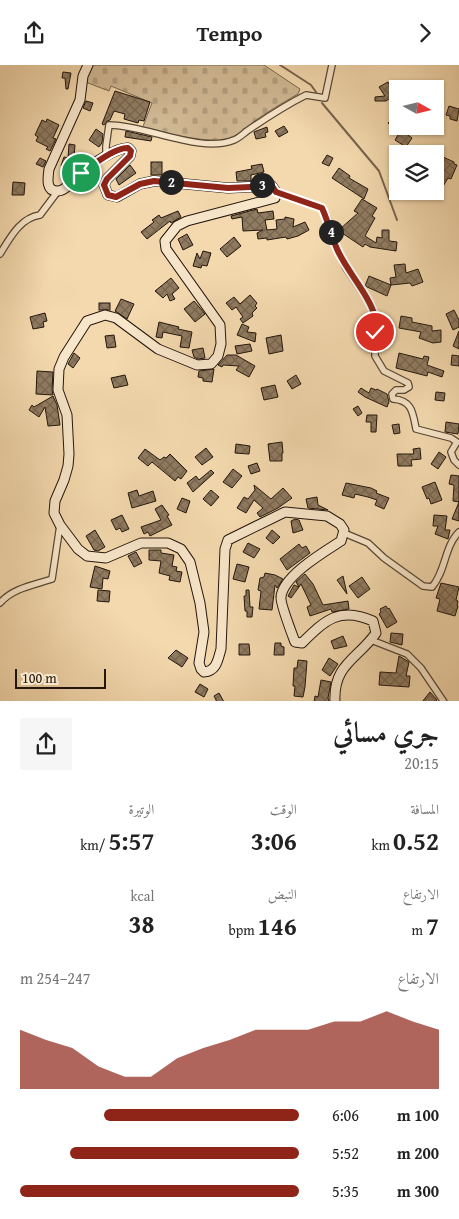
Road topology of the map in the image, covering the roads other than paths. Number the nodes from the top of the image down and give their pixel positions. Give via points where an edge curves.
1 (88, 65) edge
2 (332, 65) edge
3 (106, 156) junction
4 (58, 191) junction
5 (276, 192) junction
6 (0, 254) edge
7 (459, 465) edge
8 (60, 525) junction
9 (459, 532) edge
10 (344, 533) junction
11 (0, 603) edge
12 (372, 640) junction
13 (335, 701) edge
14 (444, 701) edge

1 - 4 street via 80,100 49,169 48,185
2 - 3 street via 326,98 306,95 235,140 199,143 142,129 109,125
3 - 4 street via 65,189
3 - 5 street via 124,147 131,151 104,185 108,195 116,197 140,184 154,181 228,188 272,186
4 - 6 street via 40,215 30,217 15,232
5 - 7 street via 322,208 346,268 372,306 376,319 375,356 384,371 408,383 409,387 392,394 393,399 408,403 416,429 457,442 451,452
5 - 8 street via 275,198 187,221 177,226 165,241 166,249 220,325 221,344 218,356 211,364 197,365 158,349 116,318 105,315 87,321 59,369 58,390 67,415 69,454 64,480 55,501 54,513
8 - 10 street via 86,556 106,558 141,543 168,543 181,549 190,562 200,603 204,632 199,663 204,672 214,669 221,649 228,540 285,512 327,516 340,524
8 - 11 street via 52,579 17,590
9 - 10 street via 451,542 441,574 432,587 423,586 368,543
10 - 12 street via 341,541 292,577 281,597 295,642 302,643 330,619 350,614 373,621 376,633
12 - 13 street via 343,667 338,676
12 - 14 street via 407,654

